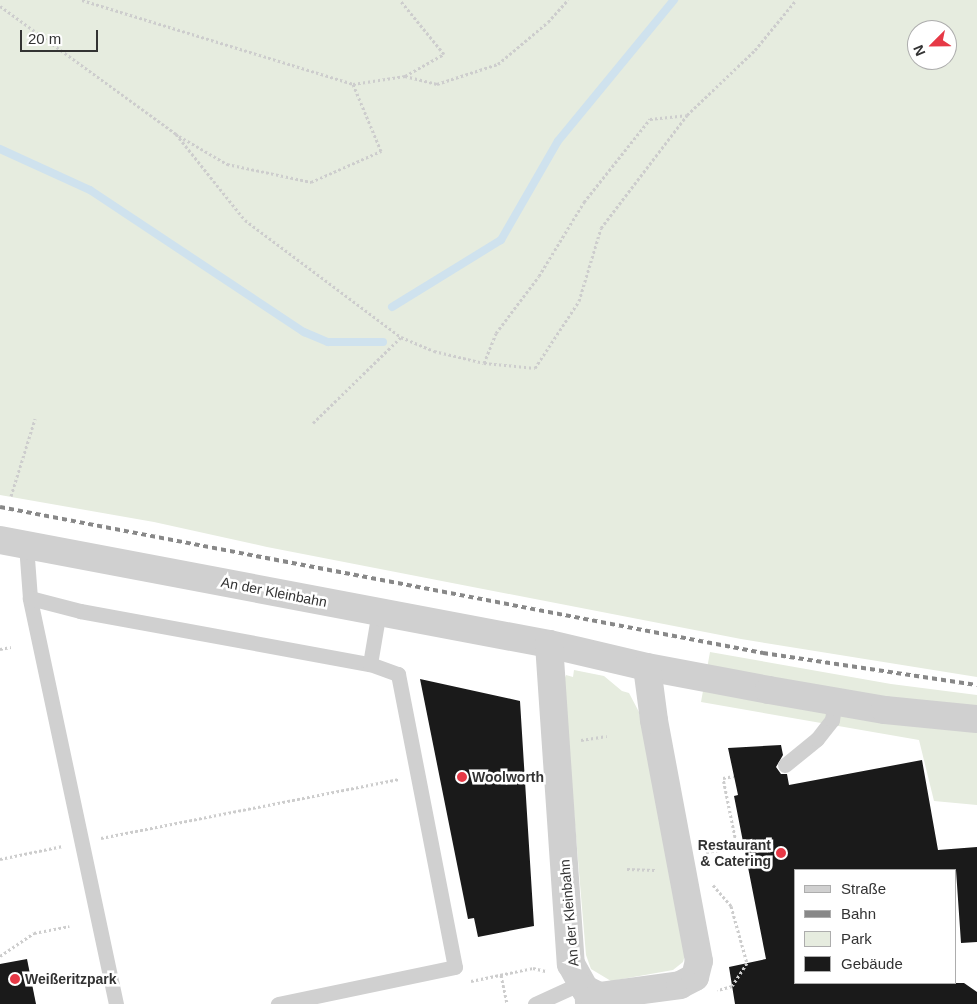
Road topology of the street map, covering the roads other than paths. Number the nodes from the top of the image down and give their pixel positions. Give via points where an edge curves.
1 (13, 542) edge
2 (30, 598) junction
3 (379, 611) junction
4 (549, 644) junction
5 (370, 664) junction
6 (647, 668) junction
7 (835, 701) junction
8 (977, 719) edge
9 (785, 766) dead end
10 (581, 994) edge
11 (116, 1004) edge
12 (278, 1004) edge
13 (535, 1004) edge

1 - 2 lane
1 - 3 street, An der Kleinbahn
2 - 5 lane via 80,611
2 - 11 lane
3 - 4 street, An der Kleinbahn
3 - 5 lane
4 - 6 street, An der Kleinbahn
4 - 10 street, An der Kleinbahn via 570,964
5 - 12 lane via 398,674 455,967
6 - 7 street, An der Kleinbahn
6 - 10 street, An der Kleinbahn via 654,720 693,861 699,961 695,977 680,985 599,996
7 - 8 street, An der Kleinbahn via 885,710
7 - 9 lane via 832,720
10 - 13 lane

